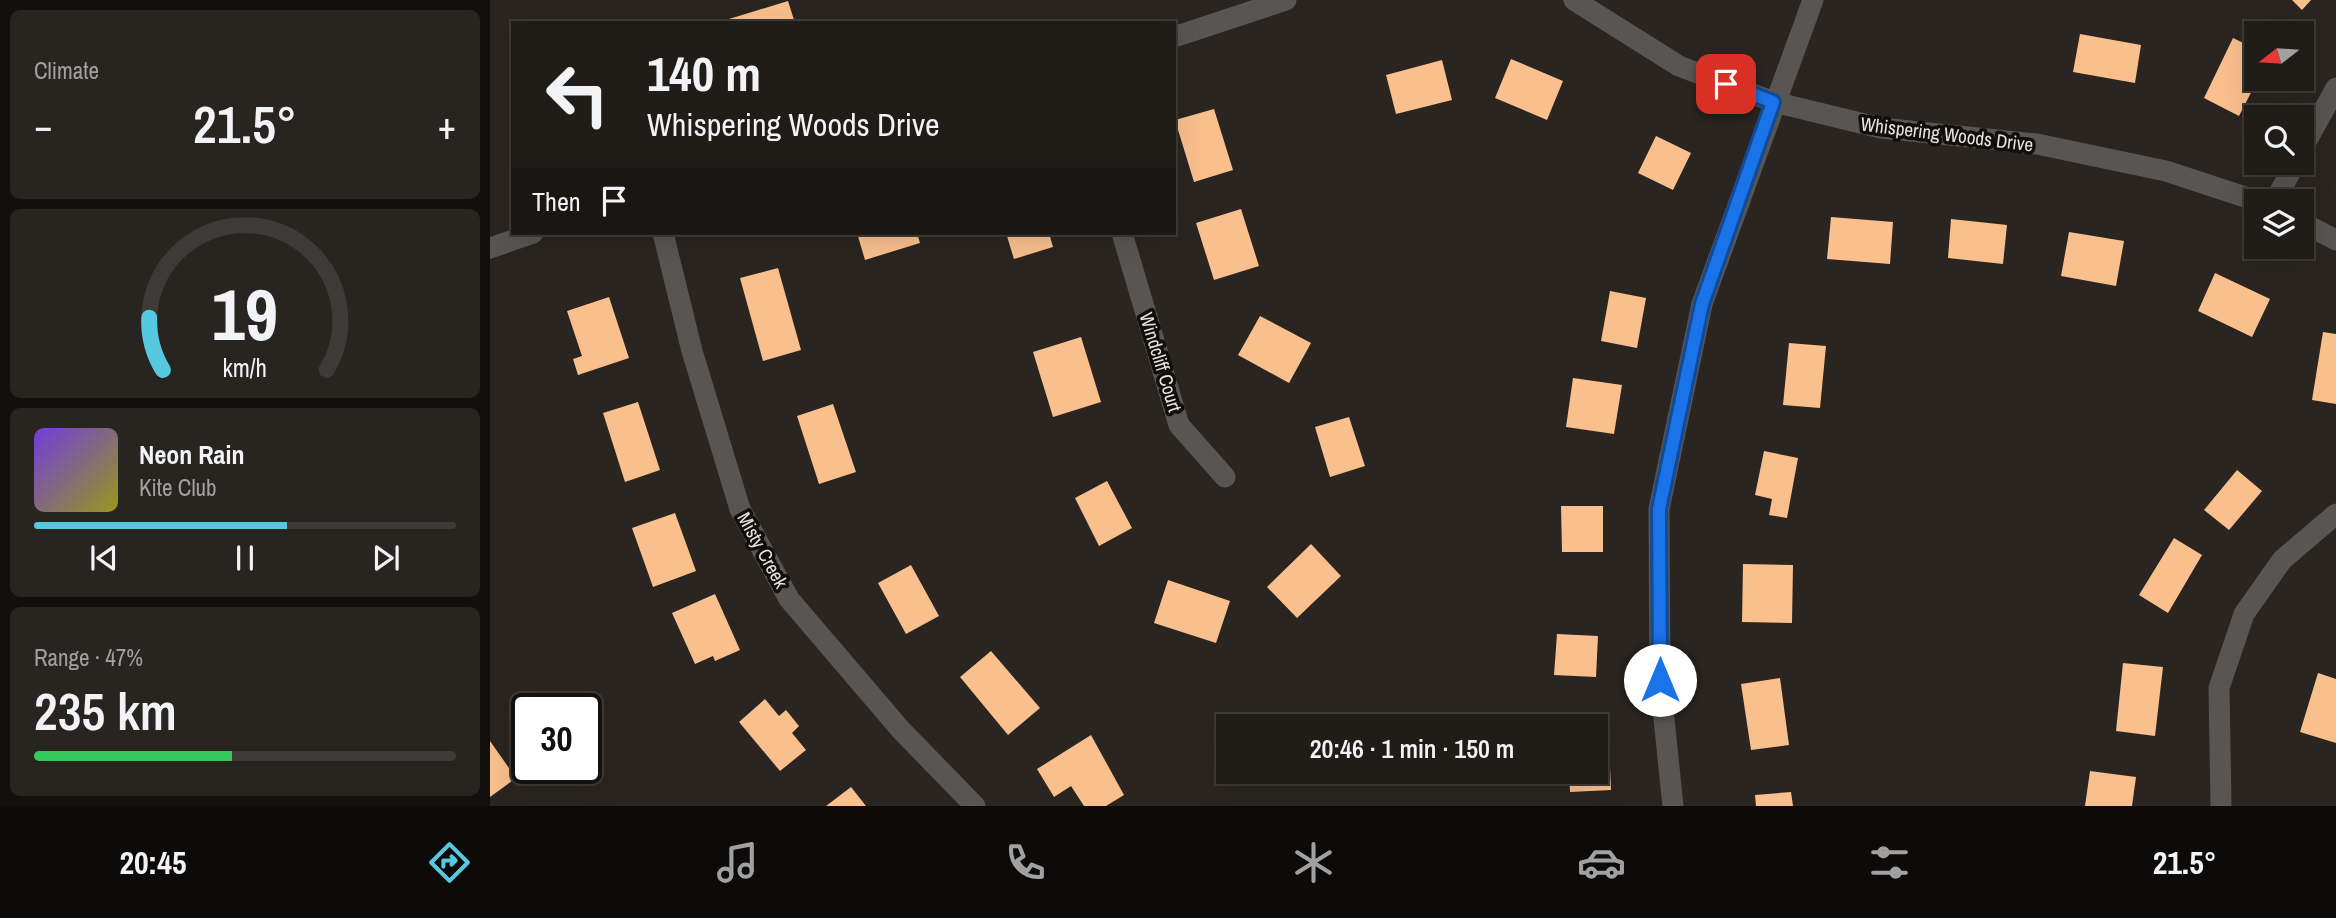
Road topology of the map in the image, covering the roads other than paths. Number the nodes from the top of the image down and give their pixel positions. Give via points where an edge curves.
1 (1286, 0) edge
2 (1574, 0) edge
3 (1813, 0) edge
4 (1176, 36) edge
5 (2336, 88) edge
6 (1773, 102) junction
7 (2314, 128) edge
8 (2244, 197) edge
9 (2314, 229) edge
10 (527, 235) edge
11 (663, 235) edge
12 (1123, 235) edge
13 (2336, 240) edge
14 (490, 247) edge
15 (1225, 477) dead end
16 (2336, 514) edge
17 (975, 806) edge
18 (1673, 806) edge
19 (2221, 806) edge

1 - 4 street
2 - 6 street, Whispering Woods Drive via 1679,66
3 - 6 street
5 - 7 street
6 - 8 street, Whispering Woods Drive via 1881,128 2037,145 2166,171
6 - 18 street via 1702,304 1659,509 1660,680
9 - 13 street
10 - 14 street
11 - 17 street, Misty Creek via 692,351 740,509 789,599 901,730
12 - 15 street, Windcliff Court via 1180,425
16 - 19 street via 2282,560 2244,614 2219,688

